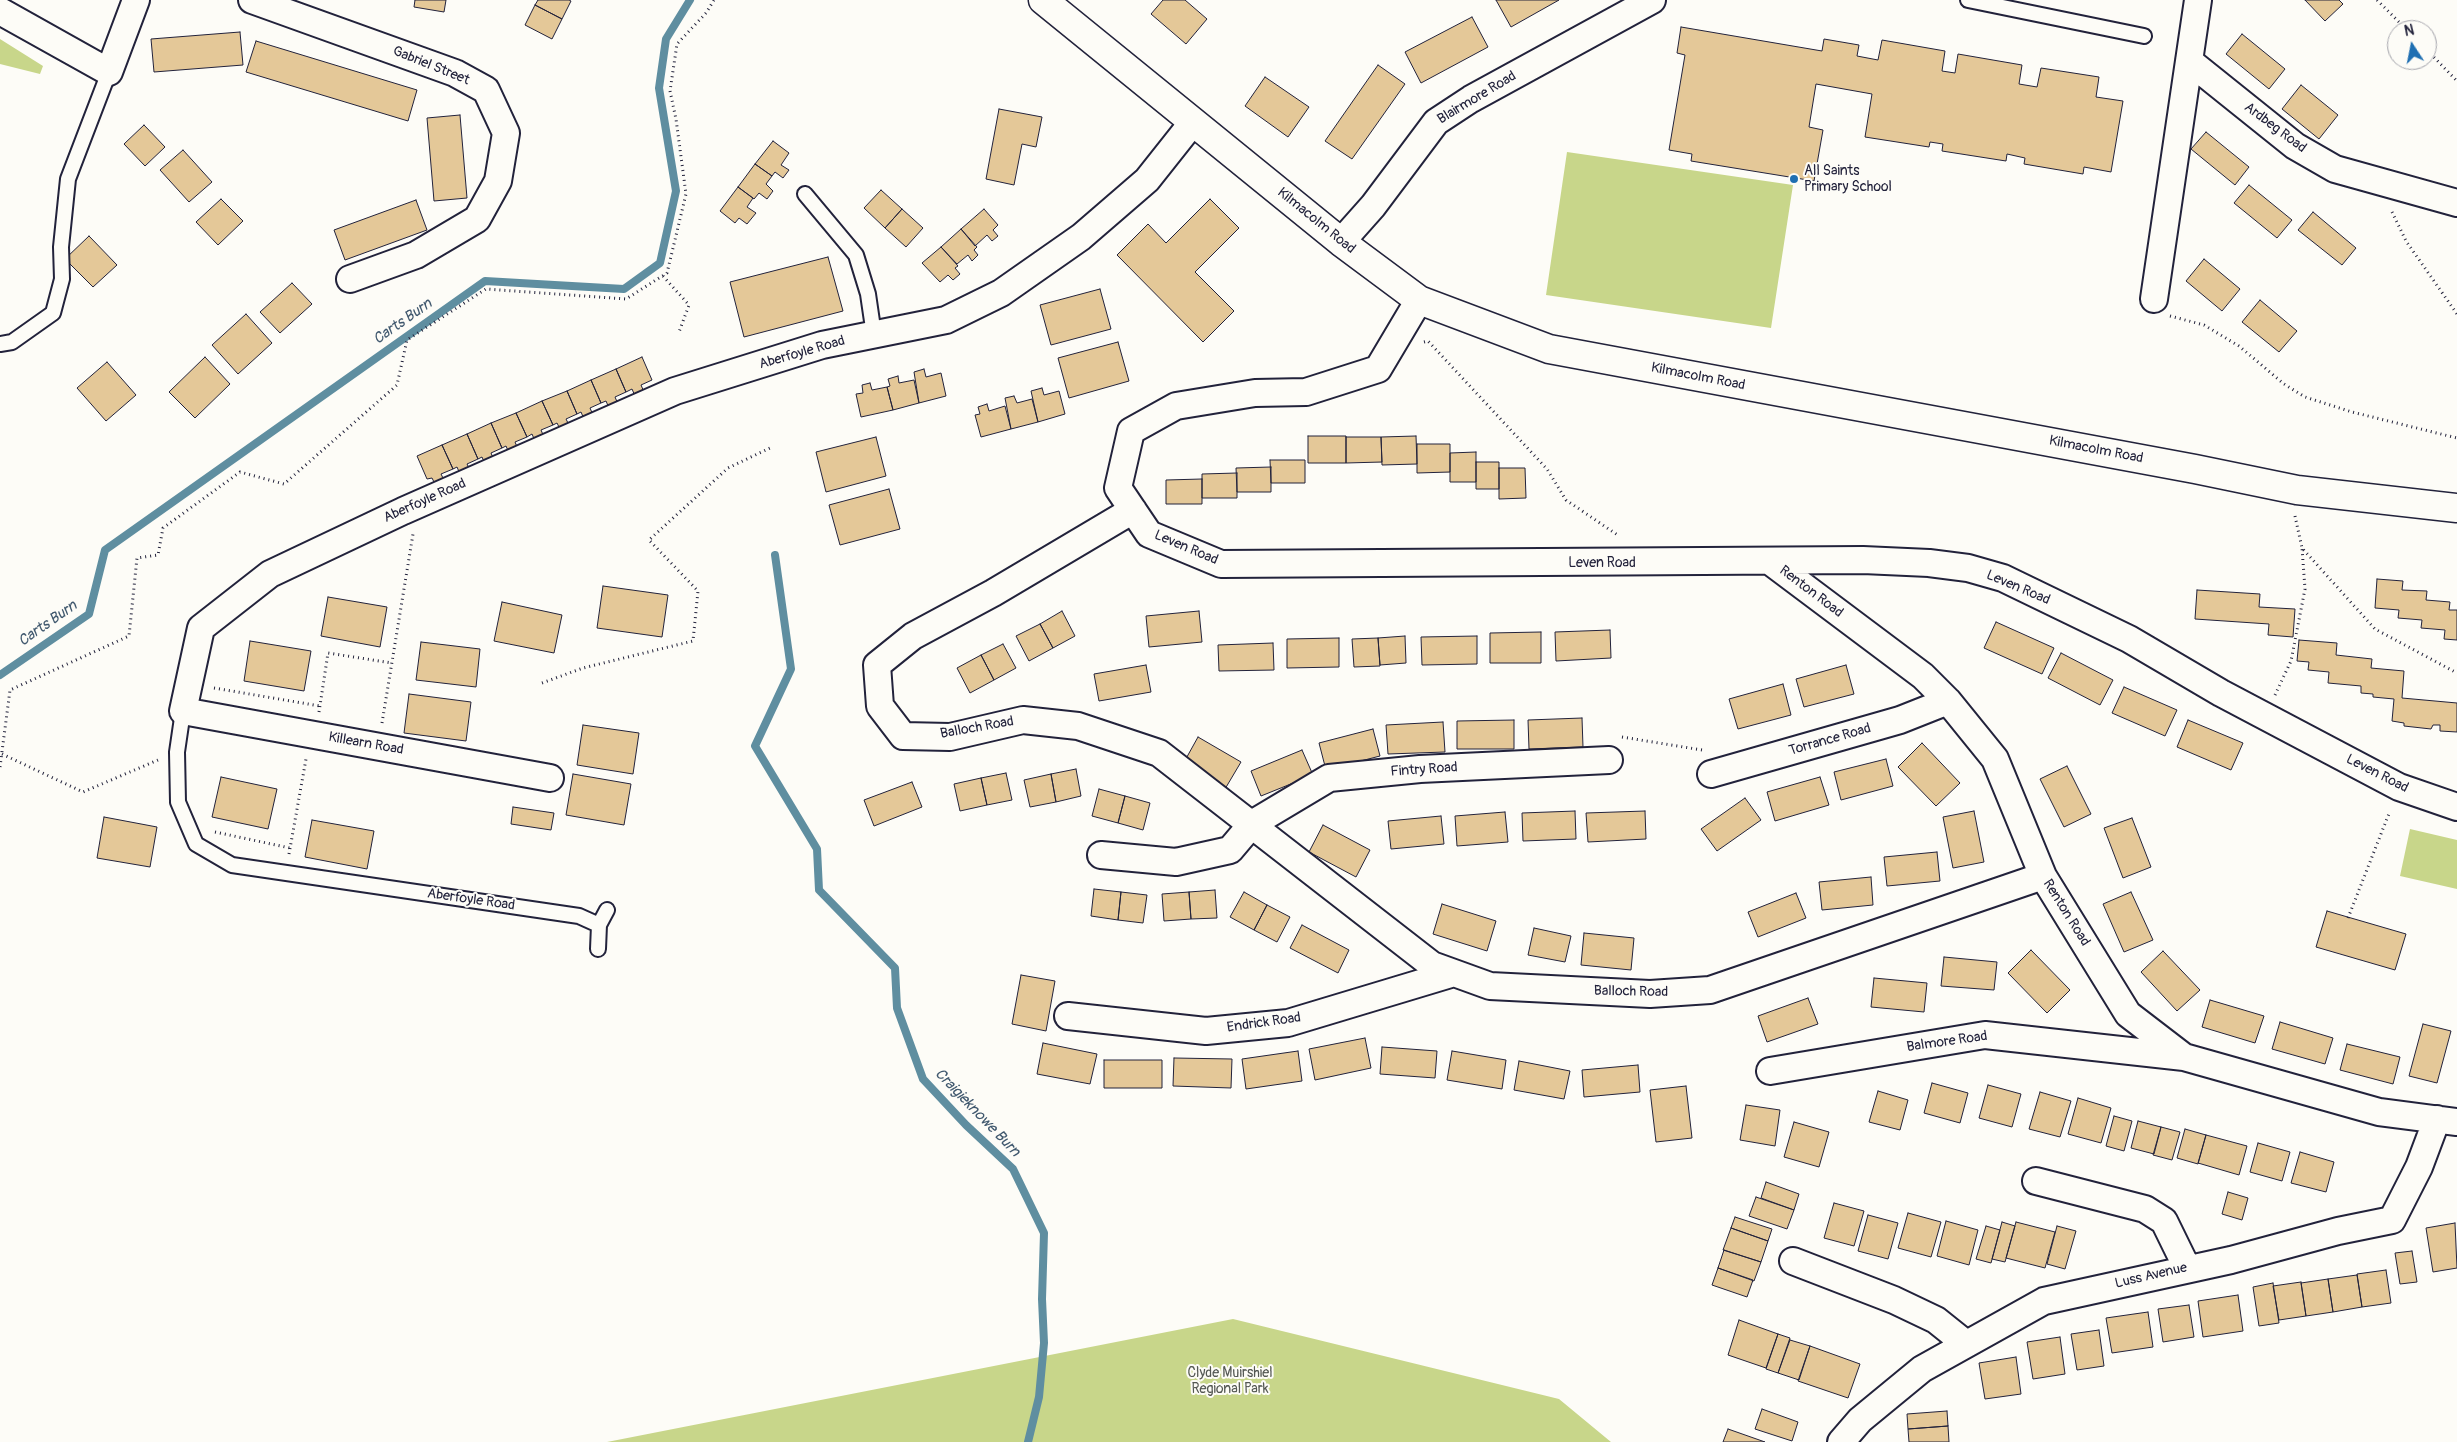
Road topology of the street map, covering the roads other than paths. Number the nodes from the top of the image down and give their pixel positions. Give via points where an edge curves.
1 (136, 0) edge
2 (252, 0) edge
3 (1043, 0) edge
4 (1652, 0) edge
5 (1968, 0) edge
6 (2198, 0) edge
7 (0, 11) edge
8 (2144, 36) dead end
9 (2189, 61) junction
10 (109, 72) junction
11 (1193, 122) junction
12 (805, 194) dead end
13 (2457, 203) edge
14 (1341, 242) junction
15 (350, 279) dead end
16 (2154, 299) road end
17 (1419, 300) junction
18 (874, 335) junction
19 (0, 344) edge
20 (2457, 508) edge
21 (1133, 510) junction
22 (1772, 562) junction
23 (1948, 701) junction
24 (183, 711) junction
25 (1609, 760) road end
26 (1711, 774) road end
27 (550, 778) dead end
28 (2457, 807) edge
29 (1252, 824) junction
30 (1101, 855) dead end
31 (2043, 876) junction
32 (607, 910) dead end
33 (599, 926) junction
34 (598, 949) dead end
35 (1454, 972) junction
36 (1068, 1016) dead end
37 (2184, 1057) junction
38 (1770, 1071) dead end
39 (2447, 1121) edge
40 (2036, 1181) dead end
41 (1793, 1261) dead end
42 (2187, 1268) junction
43 (1966, 1344) junction
44 (1841, 1442) edge

1 - 10 street
2 - 15 street, Gabriel Street via 455,73 486,90 506,133 498,181 477,219 416,255
3 - 11 main road, Kilmacolm Road
4 - 14 street, Blairmore Road via 1471,99 1436,122 1373,206
5 - 8 lane
6 - 9 street
7 - 10 street
9 - 13 street, Ardbeg Road via 2296,146 2335,169
9 - 16 street
10 - 19 lane via 68,178 61,247 62,279 53,313 12,342
11 - 14 main road, Kilmacolm Road
11 - 18 street, Aberfoyle Road via 1147,180 1081,237 1001,294 946,320
12 - 18 lane via 856,255 868,294
14 - 17 main road, Kilmacolm Road
17 - 20 main road, Kilmacolm Road via 1548,349 2297,490
17 - 21 street, Leven Road via 1378,368 1306,392 1255,393 1176,406 1131,431 1118,488
18 - 24 street, Aberfoyle Road via 822,345 675,391 403,511 270,574 201,628
21 - 22 street, Leven Road via 1149,534 1222,564
21 - 29 street, Balloch Road via 913,636 876,665 880,706 903,736 950,737 1023,720 1087,729 1160,753
22 - 23 street, Renton Road via 1922,676
22 - 28 street, Leven Road via 1863,560 1929,563 1968,568 2003,578 2129,639 2399,787
23 - 26 street, Torrance Road via 1900,720
23 - 31 street, Renton Road via 1995,759
24 - 27 street, Killearn Road
24 - 33 lane, Aberfoyle Road via 177,752 178,802 196,844 232,866 579,916
25 - 29 street, Fintry Road via 1420,769 1329,778
29 - 30 street via 1230,850 1176,862
29 - 35 street, Balloch Road via 1432,965
31 - 35 street, Balloch Road via 1710,990 1650,994 1490,986
31 - 37 street, Renton Road via 2128,1014
32 - 33 lane
33 - 34 lane
35 - 36 street, Endrick Road via 1288,1023 1206,1031
37 - 38 street, Balmore Road via 1985,1035
37 - 39 street, Renton Road via 2379,1112
39 - 42 street, Luss Avenue via 2392,1220
40 - 42 street via 2145,1209 2164,1221
41 - 43 street via 1936,1320
42 - 43 street, Luss Avenue via 2044,1301
43 - 44 street, Luss Avenue via 1922,1369 1860,1420

